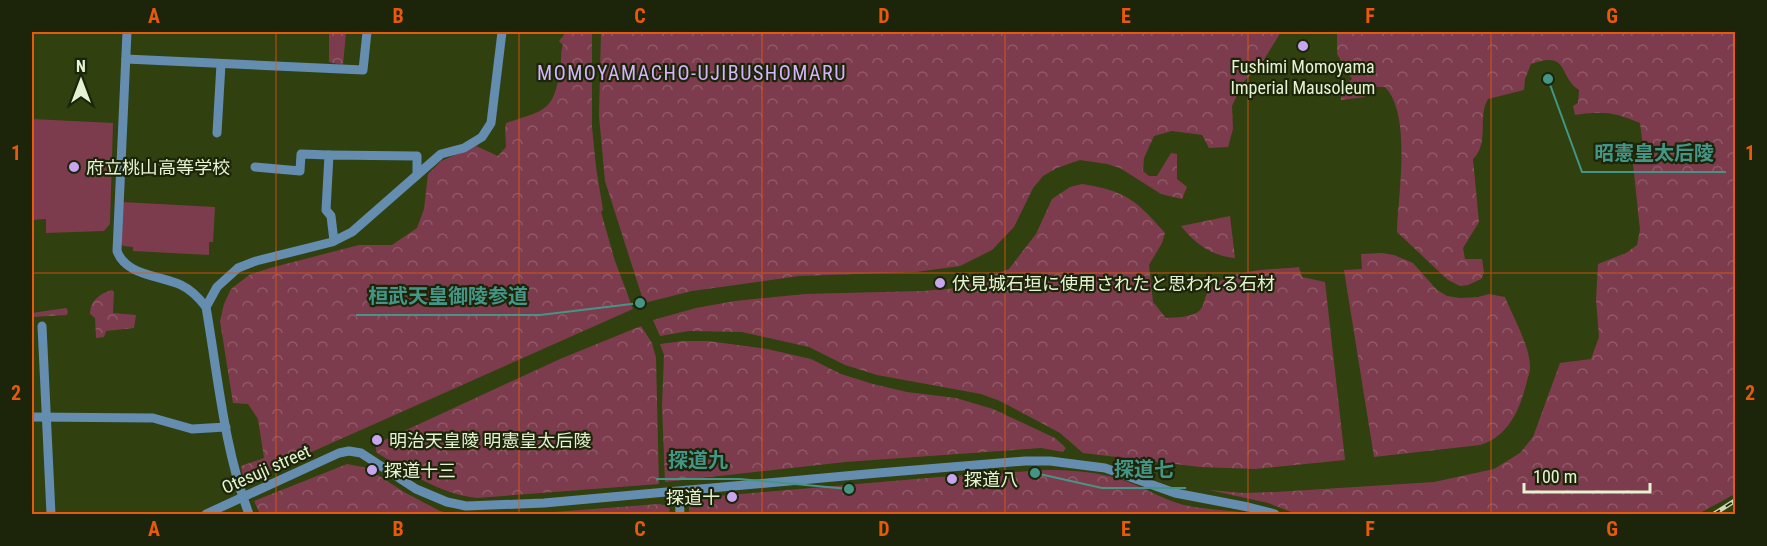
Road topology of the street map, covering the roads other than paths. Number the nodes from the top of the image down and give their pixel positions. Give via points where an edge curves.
1 (128, 32) edge
2 (367, 32) edge
3 (502, 32) edge
4 (126, 59) junction
5 (220, 63) junction
6 (217, 133) dead end
7 (329, 155) junction
8 (255, 168) dead end
9 (417, 175) junction
10 (334, 241) junction
11 (206, 307) junction
12 (42, 326) dead end
13 (42, 338) junction
14 (32, 339) edge
15 (32, 417) edge
16 (47, 417) junction
17 (226, 427) junction
18 (679, 492) junction
19 (242, 496) junction
20 (51, 514) edge
21 (206, 514) edge
22 (249, 514) edge
23 (680, 514) edge
24 (1275, 514) edge

1 - 4 street
2 - 5 street via 363,70
3 - 9 street via 491,123 482,137 464,148 441,154
4 - 5 street
4 - 11 street via 117,251 131,269 183,286
5 - 6 street
7 - 8 street via 301,154 300,171
7 - 9 street via 417,156
7 - 10 street via 326,210 331,216
9 - 10 street via 351,232
10 - 11 street via 242,266 220,283
11 - 17 street
12 - 13 street
13 - 14 street
13 - 16 street
15 - 16 street
16 - 17 street via 153,418 192,429
16 - 20 street
17 - 19 street
18 - 19 street, Otesuji street via 466,506 416,489 355,452 339,453
18 - 23 street
18 - 24 street via 1050,461 1105,468 1175,493
19 - 21 street, Otesuji street
19 - 22 street

